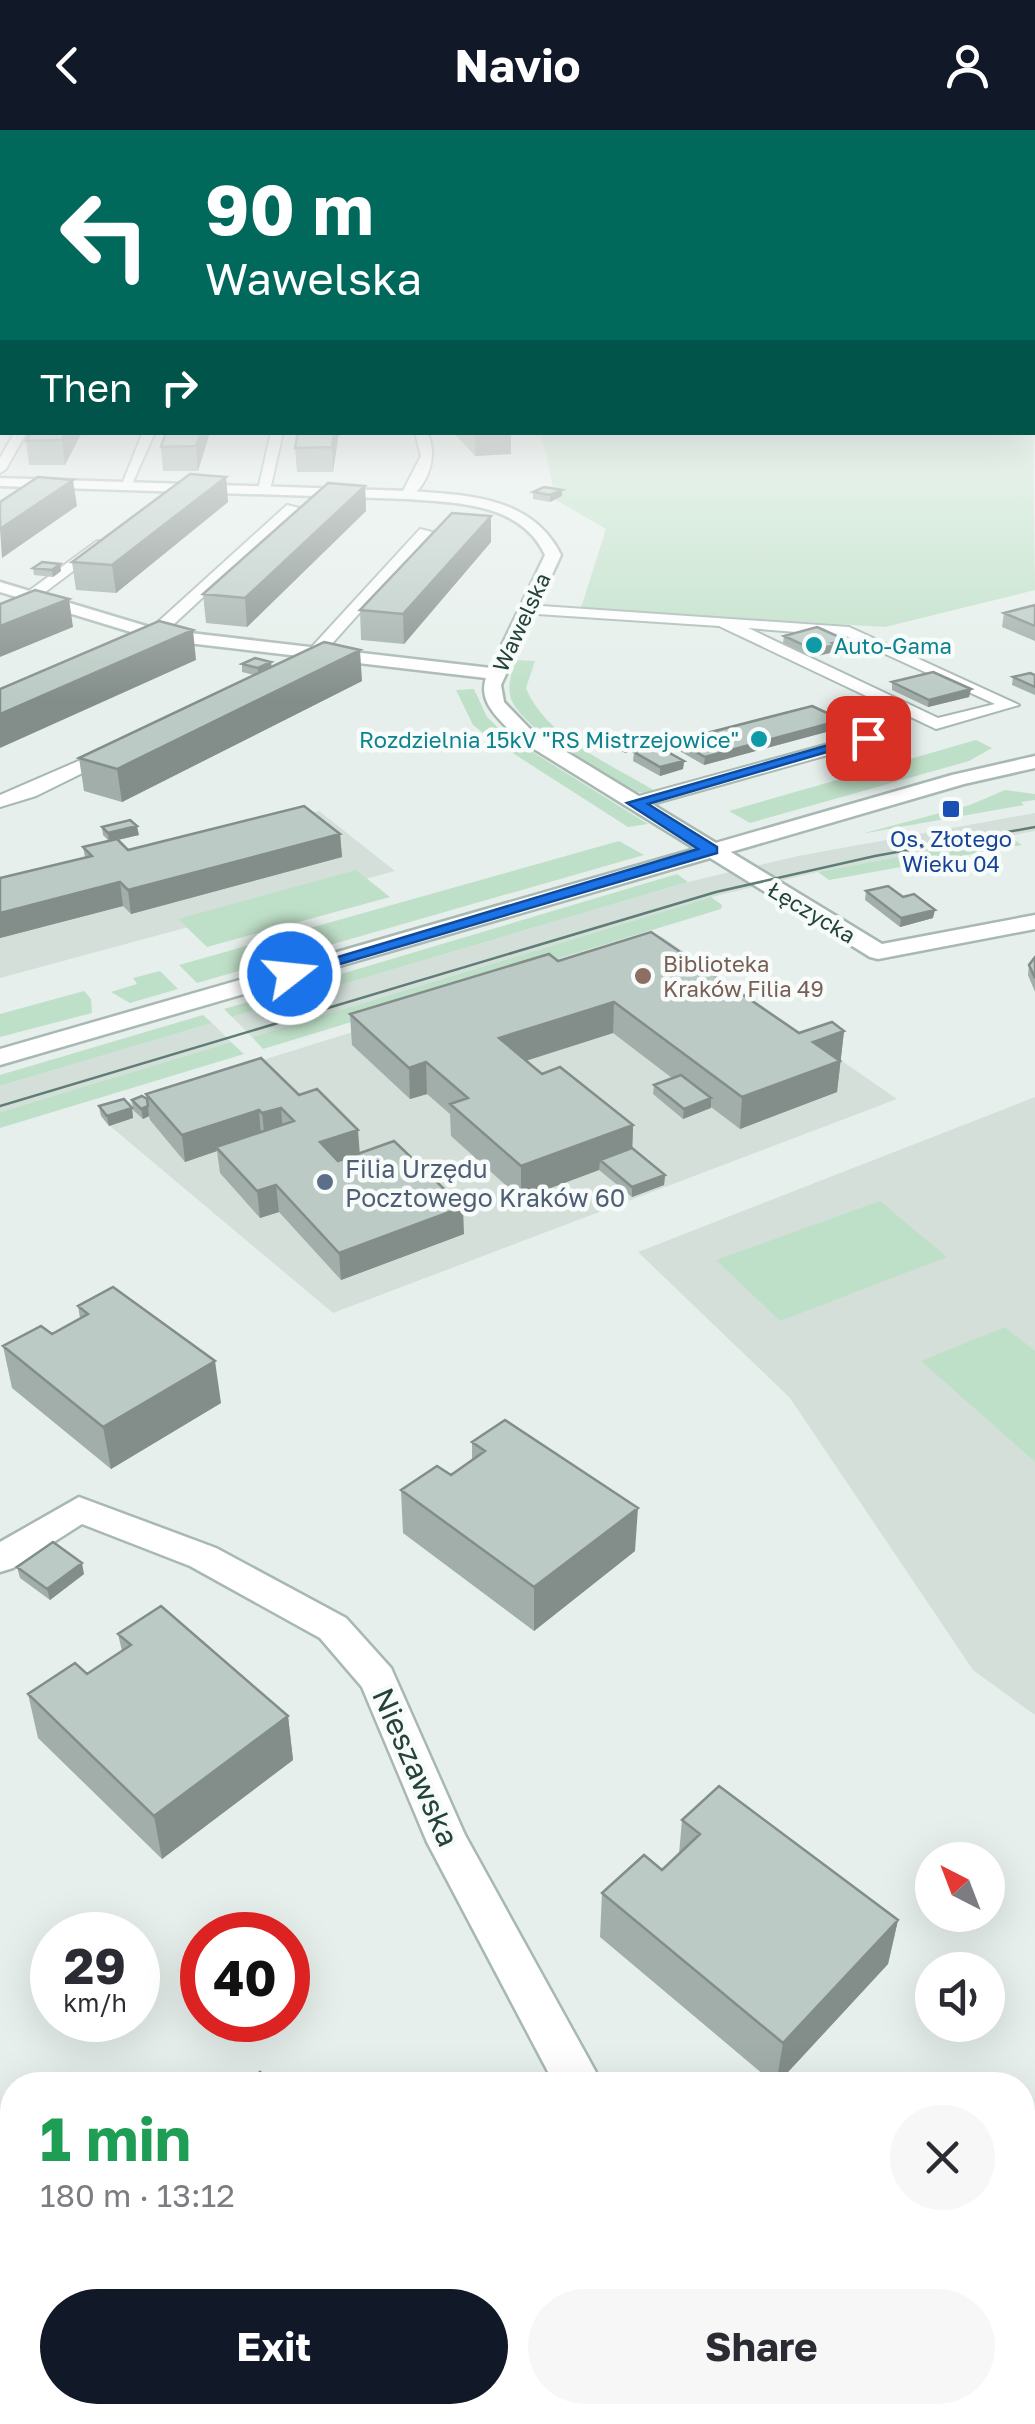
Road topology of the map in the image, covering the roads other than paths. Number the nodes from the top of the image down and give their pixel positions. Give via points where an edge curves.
1 (196, 487) edge
2 (265, 487) edge
3 (412, 487) edge
4 (264, 490) junction
5 (408, 495) junction
6 (292, 508) dead end
7 (122, 529) edge
8 (425, 532) dead end
9 (0, 587) edge
10 (36, 598) junction
11 (14, 610) edge
12 (526, 610) junction
13 (724, 623) junction
14 (154, 634) junction
15 (126, 646) edge
16 (314, 654) junction
17 (286, 667) edge
18 (496, 674) junction
19 (868, 738) dead end
20 (132, 742) edge
21 (1035, 753) edge
22 (1035, 762) edge
23 (1000, 768) junction
24 (0, 801) edge
25 (635, 803) junction
26 (712, 850) junction
27 (1035, 922) edge
28 (0, 1057) edge
29 (0, 1558) edge
30 (573, 2072) edge

1 - 4 street, Wawelska
2 - 4 lane
3 - 5 lane
4 - 5 street, Wawelska
5 - 12 street, Wawelska via 494,508 542,529 554,555
6 - 14 lane
7 - 10 lane
8 - 16 lane
9 - 10 street
10 - 11 lane
10 - 14 street
12 - 13 lane
12 - 18 street, Wawelska
13 - 13 lane via 849,632 1011,706 936,724
14 - 15 lane
14 - 16 street
16 - 17 lane
16 - 18 street
18 - 25 street, Wawelska via 495,703 526,736
19 - 25 lane
20 - 24 lane
21 - 23 street
22 - 23 street
23 - 26 street
25 - 26 street, Wawelska
26 - 27 street, Łęczycka via 878,952
26 - 28 street
29 - 30 street, Nieszawska via 79,1509 204,1558 334,1628 378,1679 448,1842

